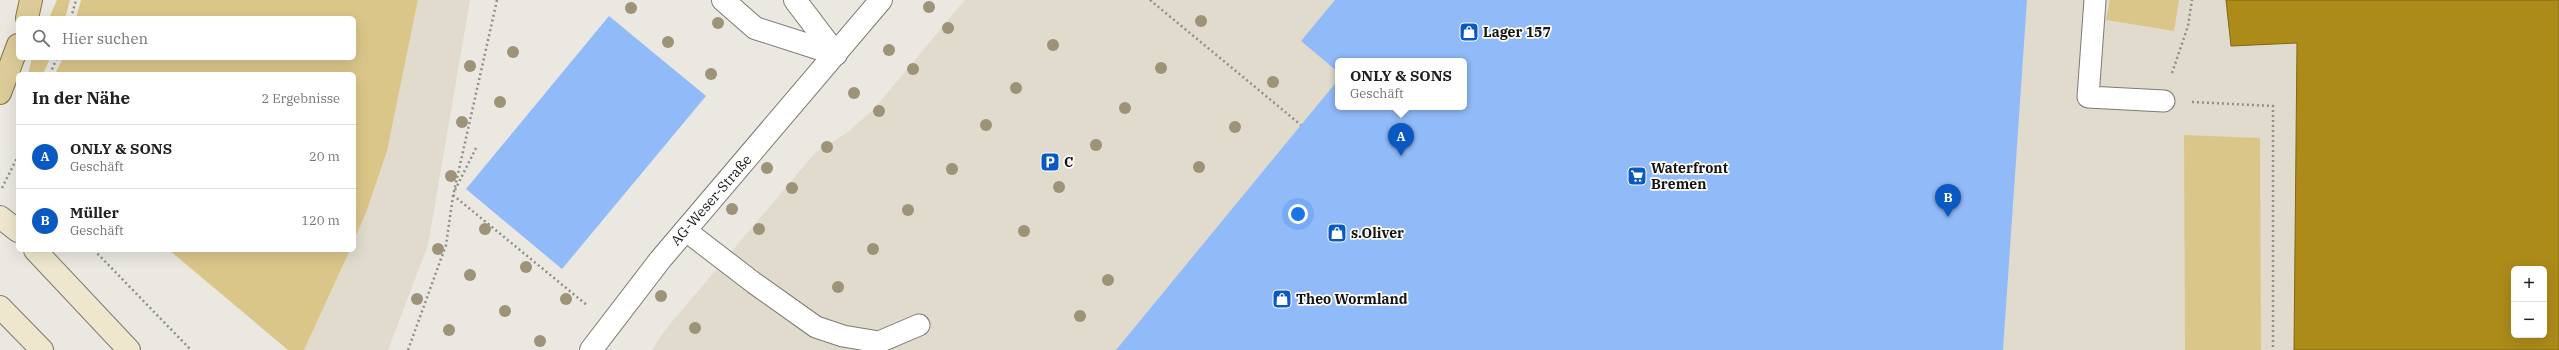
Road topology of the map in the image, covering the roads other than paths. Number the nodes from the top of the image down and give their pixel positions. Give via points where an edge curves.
1 (31, 0) edge
2 (723, 0) edge
3 (795, 0) edge
4 (881, 0) edge
5 (2095, 0) edge
6 (27, 16) edge
7 (16, 50) edge
8 (836, 54) junction
9 (0, 93) edge
10 (2164, 101) road end
11 (0, 217) edge
12 (16, 229) edge
13 (685, 230) junction
14 (37, 252) edge
15 (0, 307) edge
16 (919, 325) dead end
17 (593, 349) edge
18 (42, 350) edge
19 (129, 350) edge

1 - 6 main road
2 - 8 street via 755,28
3 - 8 street
4 - 8 street, AG-Weser-Straße
5 - 10 lane via 2088,98
7 - 9 main road
8 - 13 street, AG-Weser-Straße
11 - 12 street
13 - 16 lane via 816,327 843,336 879,342
13 - 17 street, AG-Weser-Straße
14 - 19 street
15 - 18 street

